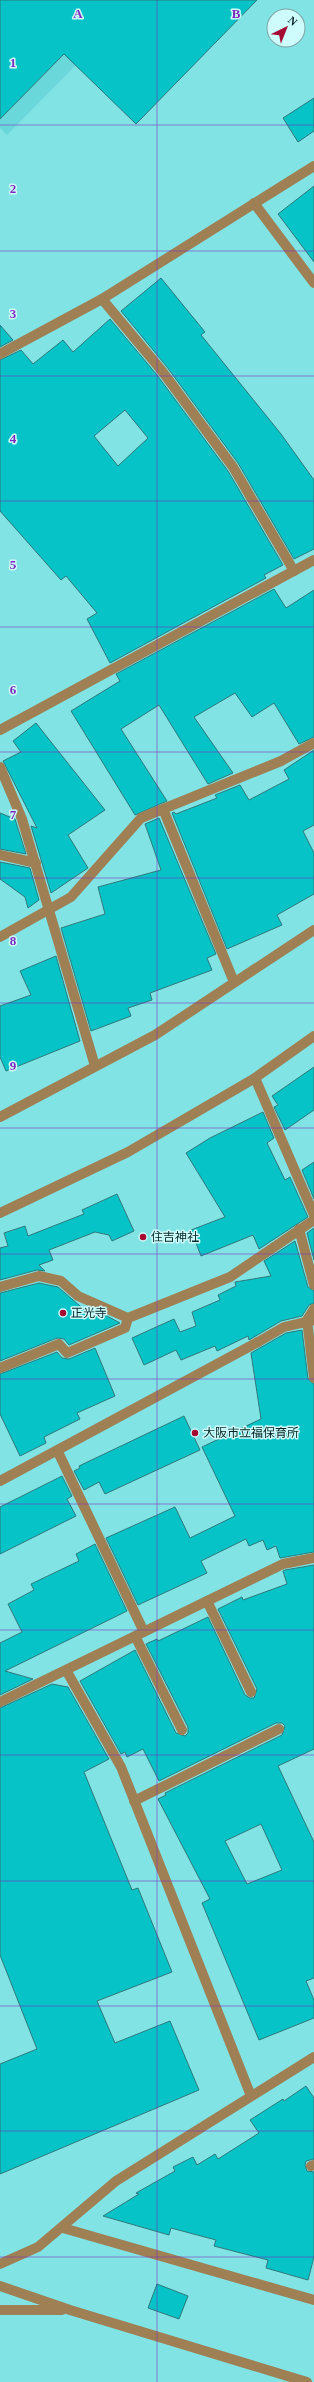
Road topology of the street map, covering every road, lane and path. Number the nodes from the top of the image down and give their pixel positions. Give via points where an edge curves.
1 (314, 166) edge
2 (254, 203) junction
3 (314, 284) edge
4 (102, 299) junction
5 (0, 354) edge
6 (314, 560) edge
7 (294, 571) junction
8 (0, 730) edge
9 (314, 742) edge
10 (0, 767) edge
11 (163, 809) junction
12 (0, 855) edge
13 (36, 863) junction
14 (50, 910) junction
15 (314, 930) edge
16 (0, 937) edge
17 (234, 982) junction
18 (314, 1036) edge
19 (95, 1066) junction
20 (255, 1078) junction
21 (0, 1117) edge
22 (0, 1214) edge
23 (314, 1215) edge
24 (314, 1220) edge
25 (299, 1229) junction
26 (314, 1285) edge
27 (0, 1287) edge
28 (314, 1309) edge
29 (128, 1318) junction
30 (310, 1320) edge
31 (0, 1368) edge
32 (314, 1378) edge
33 (58, 1452) junction
34 (0, 1482) edge
35 (314, 1558) edge
36 (207, 1601) junction
37 (140, 1634) junction
38 (66, 1670) junction
39 (251, 1692) dead end
40 (0, 1702) edge
41 (279, 1729) dead end
42 (182, 1730) dead end
43 (134, 1801) junction
44 (314, 2057) edge
45 (251, 2096) junction
46 (62, 2228) junction
47 (0, 2264) edge
48 (0, 2286) edge
49 (314, 2300) edge
50 (0, 2310) edge
51 (70, 2310) junction
52 (307, 2382) edge

1 - 2 street
2 - 3 street
2 - 4 street
4 - 5 street
4 - 7 street via 162,371 233,467
6 - 7 street
7 - 8 street
9 - 11 street via 281,761
10 - 13 street via 22,819
11 - 14 street via 141,818 71,898
11 - 17 street
12 - 13 street
13 - 14 street
14 - 16 street
14 - 19 street
15 - 17 street
17 - 19 street via 155,1035
18 - 20 street
19 - 21 street
20 - 22 street via 128,1152
20 - 23 street
24 - 25 street
25 - 26 street
25 - 29 street via 230,1277
27 - 29 street via 39,1276 61,1281 78,1296
28 - 30 street
29 - 31 street via 125,1328 66,1353 59,1344
30 - 32 street
30 - 33 street via 284,1327
33 - 34 street
33 - 37 street
35 - 36 street via 284,1564
36 - 37 street
36 - 39 street
37 - 38 street
37 - 42 street
38 - 40 street
38 - 43 street via 121,1767
41 - 43 street
43 - 45 street
44 - 45 street
45 - 46 street via 116,2181
46 - 47 street via 38,2247
46 - 49 street
48 - 51 street
50 - 51 street
51 - 52 street

